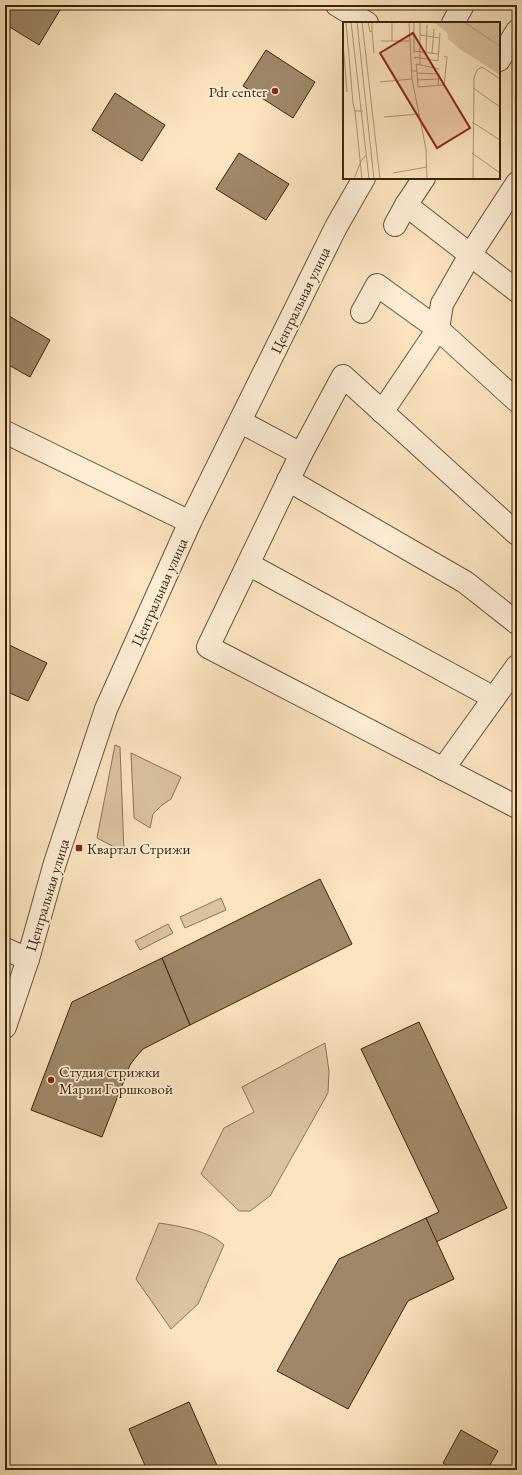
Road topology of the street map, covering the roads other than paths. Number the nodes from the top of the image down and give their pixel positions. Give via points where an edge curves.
1 (337, 5) edge
2 (463, 5) edge
3 (365, 22) edge
4 (454, 22) edge
5 (517, 31) edge
6 (500, 58) edge
7 (363, 179) edge
8 (423, 179) edge
9 (517, 183) edge
10 (406, 205) junction
11 (395, 225) dead end
12 (470, 255) junction
13 (517, 291) edge
14 (362, 312) dead end
15 (438, 329) junction
16 (517, 401) edge
17 (382, 412) junction
18 (241, 422) junction
19 (5, 432) edge
20 (301, 454) junction
21 (288, 480) junction
22 (190, 522) junction
23 (517, 534) edge
24 (248, 564) junction
25 (517, 623) edge
26 (517, 666) edge
27 (494, 698) junction
28 (444, 769) junction
29 (517, 807) edge
30 (5, 949) edge
31 (28, 959) junction
32 (5, 1027) edge

1 - 3 street
2 - 4 street
5 - 6 street
7 - 18 street, Центральная улица via 336,227
8 - 10 street
9 - 12 street
10 - 11 street
10 - 12 street
12 - 13 street
12 - 15 street via 442,304
14 - 15 street via 377,285
15 - 16 street
15 - 17 street
17 - 20 street via 343,376
17 - 23 street
18 - 20 street
18 - 22 street, Центральная улица
19 - 22 street
20 - 21 street
21 - 24 street
21 - 25 street via 464,582
22 - 31 street, Центральная улица via 106,709 55,863
24 - 27 street
24 - 28 street via 208,647
26 - 27 street
27 - 28 street
28 - 29 street
30 - 31 street
31 - 32 street, Центральная улица

